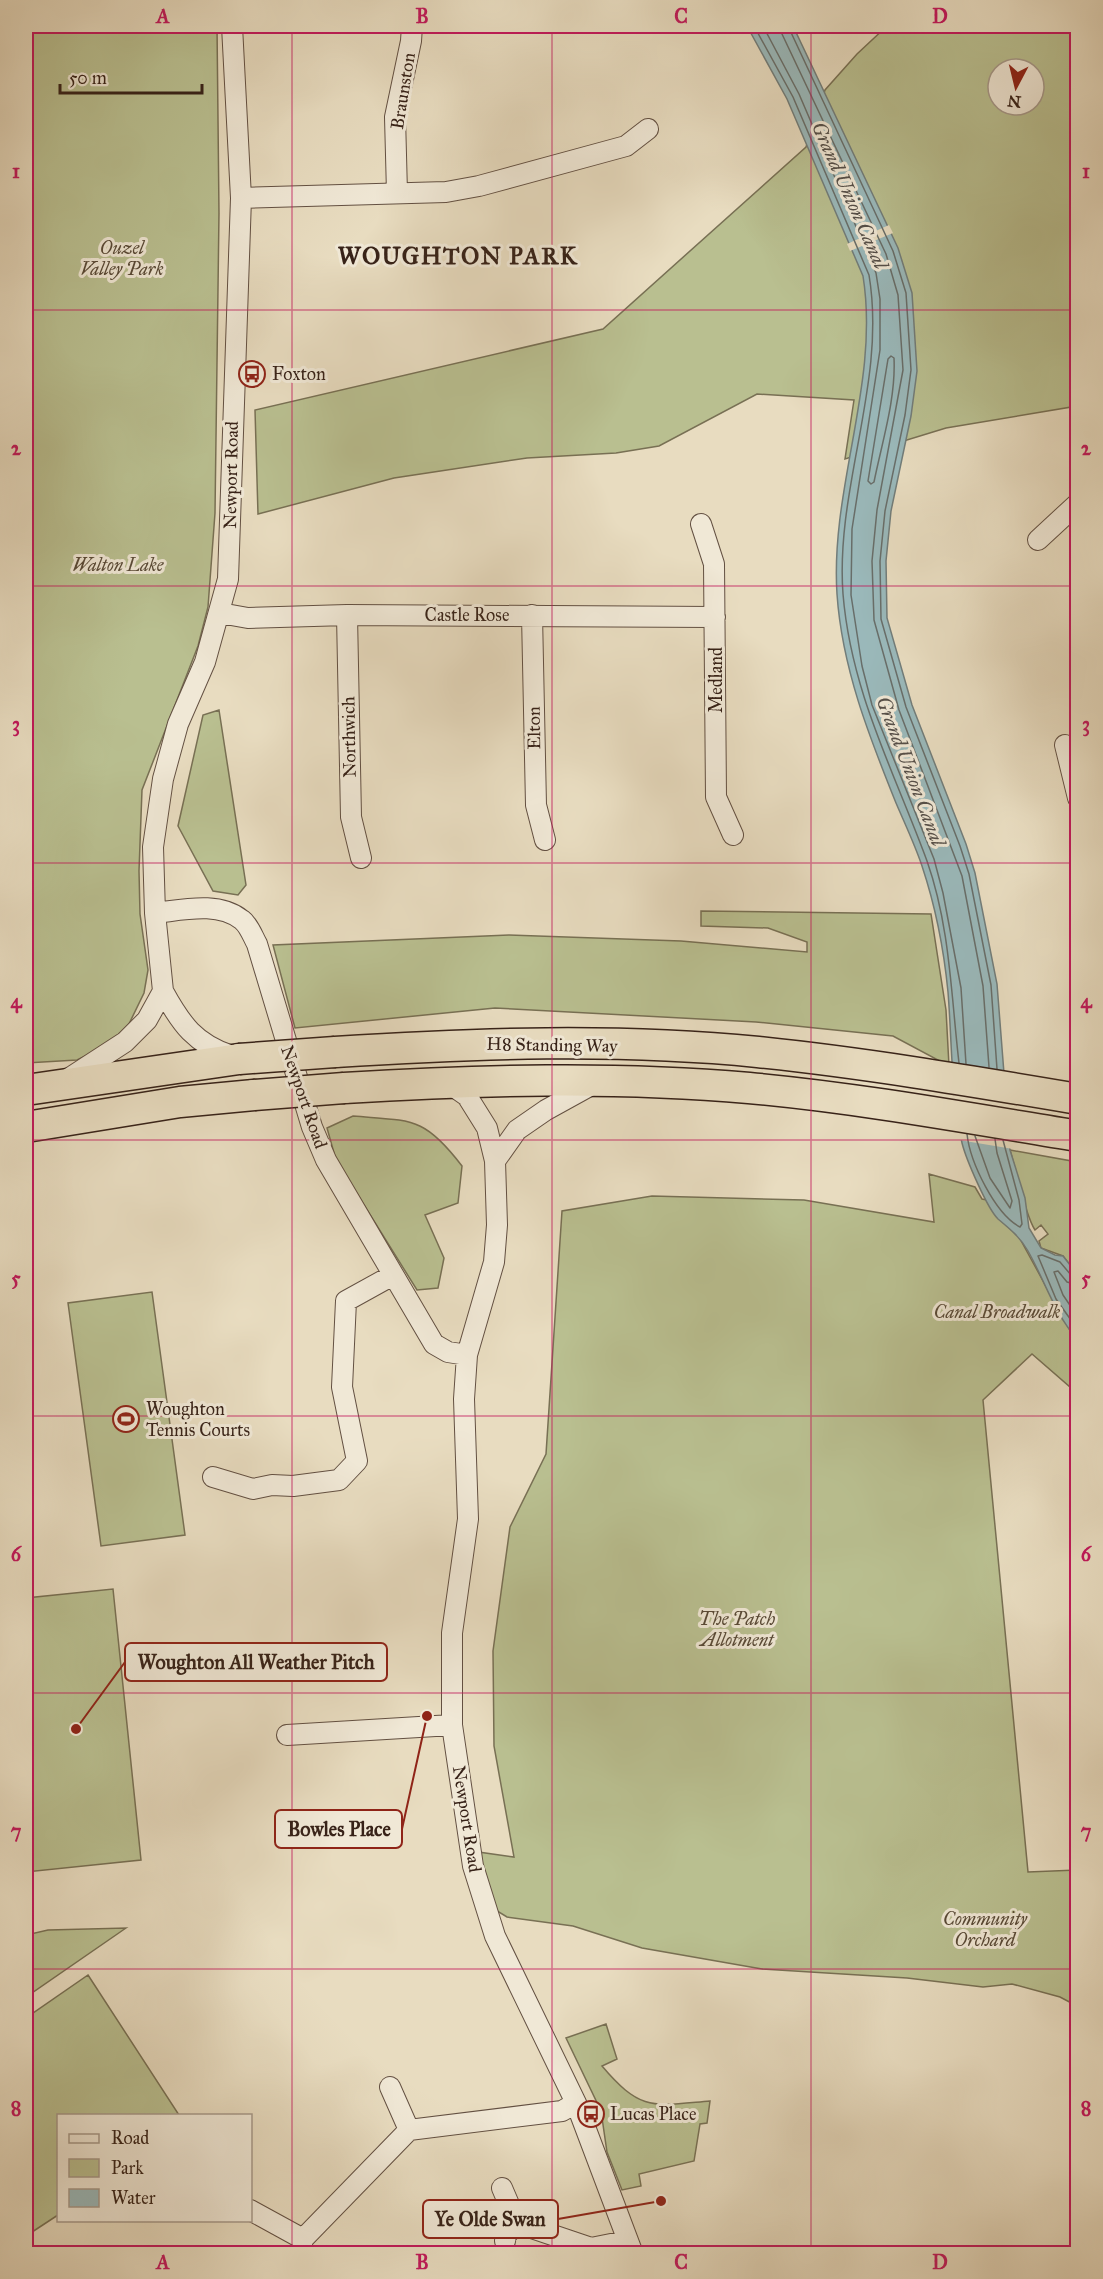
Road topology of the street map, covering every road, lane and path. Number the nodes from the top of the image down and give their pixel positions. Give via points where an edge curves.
1 (232, 26) edge
2 (412, 26) edge
3 (648, 129) dead end
4 (397, 193) junction
5 (241, 198) junction
6 (1077, 503) edge
7 (701, 524) dead end
8 (1038, 540) dead end
9 (220, 613) junction
10 (346, 615) junction
11 (532, 615) junction
12 (715, 617) junction
13 (1065, 745) dead end
14 (1077, 798) edge
15 (733, 835) dead end
16 (545, 840) dead end
17 (361, 858) dead end
18 (155, 913) junction
19 (163, 991) junction
20 (239, 1059) junction
21 (600, 1081) junction
22 (64, 1082) junction
23 (447, 1082) junction
24 (26, 1090) edge
25 (1077, 1099) edge
26 (26, 1127) edge
27 (1077, 1136) edge
28 (495, 1161) junction
29 (393, 1275) junction
30 (467, 1355) junction
31 (213, 1477) dead end
32 (452, 1725) junction
33 (287, 1735) dead end
34 (390, 2087) dead end
35 (576, 2103) junction
36 (409, 2130) junction
37 (502, 2188) dead end
38 (252, 2211) edge
39 (517, 2223) junction
40 (504, 2241) dead end
41 (302, 2246) edge
42 (629, 2247) edge

1 - 5 street, Newport Road
2 - 4 street, Braunston via 395,117
3 - 4 street via 626,146 479,186 446,192
4 - 5 street
5 - 9 street, Newport Road via 229,569
6 - 8 street
7 - 12 street, Medland via 714,564
9 - 10 street, Castle Rose via 248,618
9 - 18 street, Newport Road via 205,662 178,724 163,778 153,848
10 - 11 street, Castle Rose
10 - 17 street, Northwich via 351,817
11 - 12 street, Castle Rose
11 - 16 street, Elton via 536,805
12 - 15 street, Medland via 716,797
13 - 14 street
18 - 19 street, Newport Road
18 - 29 street, Newport Road via 202,908 227,911 244,921 257,944 312,1127 326,1160
19 - 20 street via 178,1018 209,1048
19 - 22 street via 147,1020 125,1042
20 - 22 highway, H8 Standing Way
20 - 25 highway, H8 Standing Way, bridge via 457,1044 612,1045 756,1052 897,1069
21 - 23 highway, H8 Standing Way
21 - 27 highway, H8 Standing Way via 748,1088 891,1105
21 - 28 street via 517,1130
22 - 24 highway, H8 Standing Way
23 - 26 highway, H8 Standing Way, bridge via 180,1102
23 - 28 street, Newport Road via 467,1096 487,1128
28 - 30 street, Newport Road via 494,1262
29 - 30 street, Newport Road via 434,1344 448,1352
29 - 31 street via 346,1301 342,1387 357,1461 339,1480 293,1486 253,1489
30 - 32 street, Newport Road via 464,1399 468,1520 452,1634
32 - 33 street
32 - 35 street, Newport Road via 473,1866 484,1903 495,1936
34 - 36 street
35 - 36 street via 562,2111
35 - 42 street, Newport Road
36 - 41 street
37 - 39 street
38 - 41 street
39 - 40 street
39 - 42 street via 591,2248

